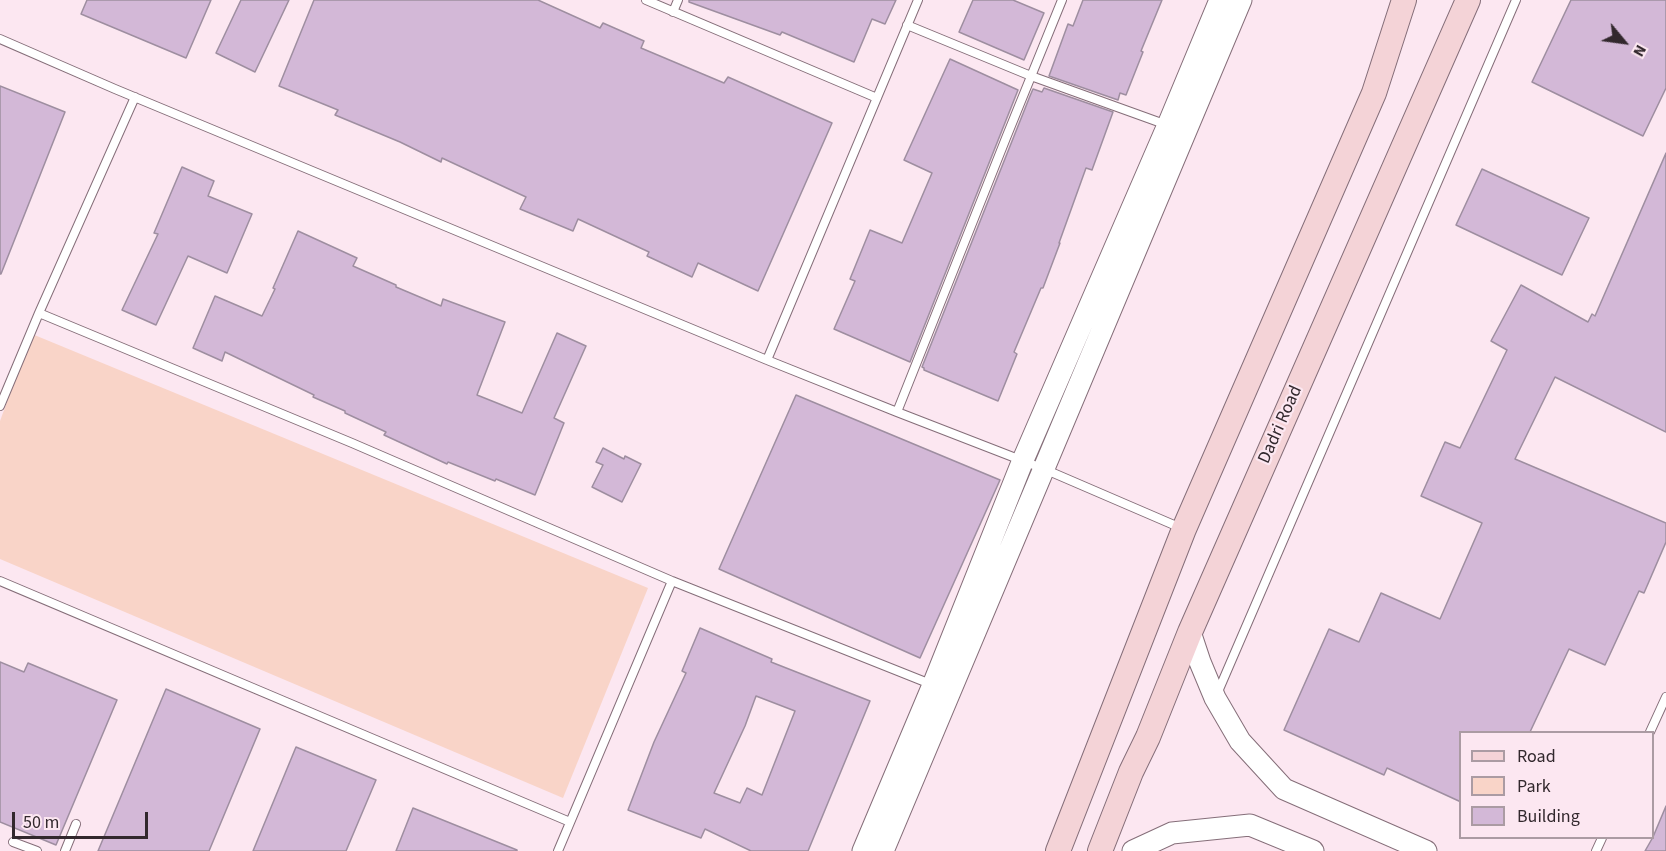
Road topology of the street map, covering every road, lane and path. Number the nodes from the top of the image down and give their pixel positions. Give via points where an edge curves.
1 (646, 0) edge
2 (678, 0) edge
3 (918, 0) edge
4 (1062, 0) edge
5 (1220, 0) edge
6 (1241, 0) edge
7 (1404, 0) edge
8 (1468, 0) edge
9 (1516, 0) edge
10 (673, 12) junction
11 (907, 25) junction
12 (0, 39) edge
13 (1031, 76) junction
14 (135, 97) junction
15 (877, 98) junction
16 (1177, 129) junction
17 (39, 313) junction
18 (767, 360) junction
19 (0, 406) edge
20 (897, 412) junction
21 (1023, 460) junction
22 (1044, 469) junction
23 (1184, 529) junction
24 (0, 581) edge
25 (672, 581) junction
26 (1190, 632) junction
27 (942, 688) junction
28 (1666, 697) edge
29 (1215, 698) junction
30 (1650, 731) edge
31 (570, 822) junction
32 (76, 824) dead end
33 (13, 842) dead end
34 (37, 851) edge
35 (65, 851) edge
36 (558, 851) edge
37 (863, 851) edge
38 (884, 851) edge
39 (1058, 851) edge
40 (1100, 851) edge
41 (1133, 851) edge
42 (1313, 851) edge
43 (1426, 851) edge

1 - 10 lane
2 - 10 lane
3 - 11 lane
4 - 13 lane
5 - 16 street
6 - 16 street
7 - 23 main road via 1374,93
8 - 26 main road, Dadri Road
9 - 29 lane
10 - 15 lane
11 - 13 lane
11 - 15 lane
12 - 14 lane
13 - 16 lane
13 - 20 lane
14 - 17 lane
14 - 18 lane
15 - 18 lane
16 - 21 street
16 - 22 street
17 - 19 lane
17 - 25 lane
18 - 20 lane
20 - 21 lane
21 - 22 lane
21 - 27 street
22 - 23 lane
22 - 27 street
23 - 39 main road
24 - 31 lane
25 - 27 lane
25 - 31 lane
26 - 29 street
26 - 40 main road, Dadri Road
27 - 37 street
27 - 38 street
28 - 30 lane
29 - 43 street via 1240,741 1284,789
31 - 36 lane
32 - 35 lane
33 - 34 lane
41 - 42 street via 1172,833 1250,825

